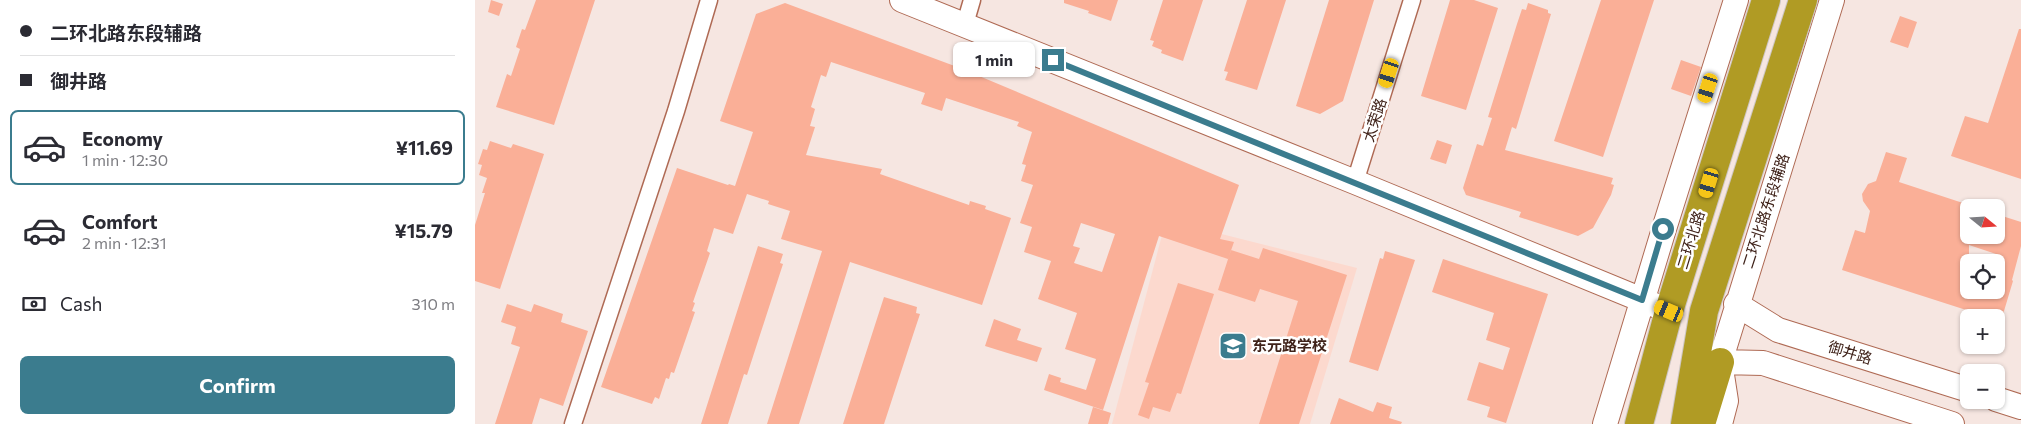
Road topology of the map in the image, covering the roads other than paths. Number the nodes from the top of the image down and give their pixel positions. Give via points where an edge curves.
1 (709, 0) edge
2 (902, 0) edge
3 (972, 0) edge
4 (1412, 0) edge
5 (1736, 0) edge
6 (1766, 0) edge
7 (1803, 0) edge
8 (1833, 0) edge
9 (965, 24) junction
10 (1355, 182) junction
11 (1642, 300) junction
12 (1736, 304) junction
13 (1669, 311) junction
14 (1704, 311) junction
15 (1720, 362) junction
16 (1960, 387) edge
17 (2005, 402) edge
18 (2021, 406) edge
19 (573, 424) edge
20 (1605, 424) edge
21 (1639, 424) edge
22 (1673, 424) edge
23 (1685, 424) edge
24 (1701, 424) edge
25 (1720, 424) edge
26 (1952, 424) edge

1 - 19 street
2 - 9 street
3 - 9 street
4 - 10 street, 太荣路
5 - 11 street
6 - 13 highway, 二环北路
7 - 14 highway
8 - 12 street, 二环北路东段辅路
9 - 10 street
10 - 11 street
11 - 13 street
11 - 20 street
12 - 15 street, 二环北路东段辅路
12 - 16 street, 御井路 via 1778,330
13 - 21 highway, 二环北路
14 - 22 highway
14 - 23 highway
15 - 24 highway
15 - 25 street, 二环北路东段辅路 via 1726,401
15 - 26 street via 1763,363
17 - 18 street

